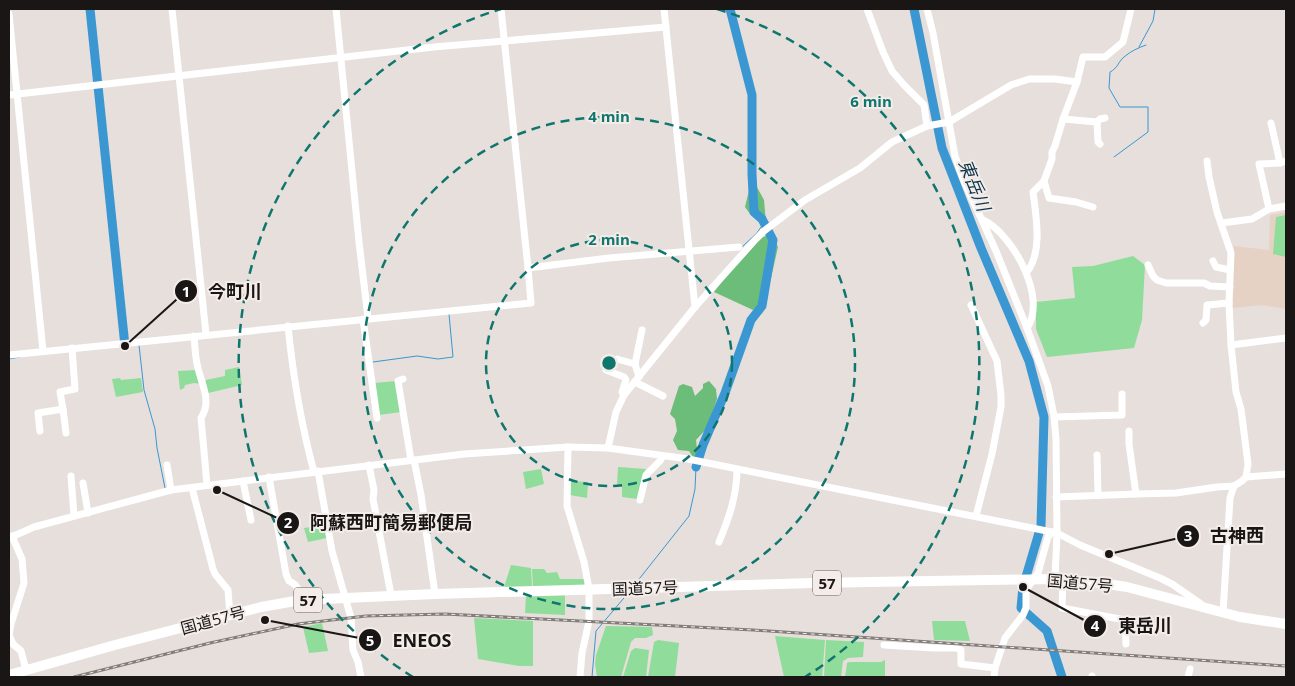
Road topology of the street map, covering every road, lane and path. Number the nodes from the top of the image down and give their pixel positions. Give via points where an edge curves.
1 (172, 9) edge
2 (336, 9) edge
3 (501, 9) edge
4 (664, 9) edge
5 (867, 9) edge
6 (926, 9) edge
7 (1131, 9) edge
8 (9, 14) edge
9 (666, 27) junction
10 (504, 42) junction
11 (342, 58) junction
12 (179, 77) junction
13 (1077, 82) junction
14 (17, 94) junction
15 (9, 95) edge
16 (1105, 118) dead end
17 (1062, 119) junction
18 (949, 122) junction
19 (1097, 122) junction
20 (1271, 123) dead end
21 (927, 126) junction
22 (1100, 144) dead end
23 (1207, 160) dead end
24 (1283, 162) edge
25 (1044, 181) junction
26 (1286, 206) edge
27 (1093, 207) dead end
28 (1269, 209) junction
29 (983, 220) junction
30 (1222, 223) junction
31 (739, 247) dead end
32 (689, 251) junction
33 (1213, 261) dead end
34 (1148, 265) dead end
35 (528, 268) junction
36 (1230, 270) junction
37 (1027, 272) junction
38 (1230, 287) junction
39 (1230, 303) junction
40 (971, 305) dead end
41 (695, 307) junction
42 (1206, 307) junction
43 (1197, 309) dead end
44 (366, 319) junction
45 (1203, 323) dead end
46 (288, 326) junction
47 (1027, 328) junction
48 (642, 330) dead end
49 (206, 334) junction
50 (194, 336) junction
51 (1286, 338) edge
52 (1231, 345) junction
53 (72, 348) junction
54 (43, 351) junction
55 (9, 355) edge
56 (608, 359) dead end
57 (617, 359) dead end
58 (636, 364) junction
59 (403, 379) dead end
60 (637, 380) junction
61 (1122, 394) dead end
62 (624, 395) junction
63 (663, 396) dead end
64 (63, 409) junction
65 (1054, 417) junction
66 (377, 418) dead end
67 (40, 431) dead end
68 (1129, 431) dead end
69 (66, 433) dead end
70 (568, 447) junction
71 (608, 448) junction
72 (1097, 455) dead end
73 (663, 456) junction
74 (413, 460) junction
75 (167, 465) dead end
76 (368, 465) junction
77 (737, 469) junction
78 (316, 472) junction
79 (1286, 474) edge
80 (71, 476) dead end
81 (1246, 477) junction
82 (269, 478) junction
83 (243, 481) junction
84 (83, 483) dead end
85 (207, 486) junction
86 (1234, 486) junction
87 (192, 488) junction
88 (171, 490) junction
89 (1136, 494) junction
90 (1098, 496) junction
91 (1056, 497) junction
92 (640, 500) dead end
93 (88, 513) junction
94 (74, 516) junction
95 (976, 516) junction
96 (251, 520) dead end
97 (1052, 532) junction
98 (10, 537) edge
99 (719, 542) dead end
100 (1059, 579) junction
101 (1172, 584) junction
102 (589, 589) junction
103 (436, 594) junction
104 (391, 595) junction
105 (346, 597) junction
106 (1166, 597) junction
107 (300, 600) junction
108 (1204, 607) junction
109 (1223, 613) junction
110 (230, 616) junction
111 (1286, 624) edge
112 (1126, 644) dead end
113 (884, 645) dead end
114 (995, 668) junction
115 (1190, 668) dead end
116 (26, 670) junction
117 (9, 675) edge
118 (361, 677) edge
119 (580, 677) edge
120 (994, 677) edge
121 (1188, 677) edge

1 - 12 street
2 - 11 street
3 - 10 street
4 - 9 street
5 - 21 street via 892,71 924,105
6 - 18 street
7 - 13 street via 1123,42 1105,57 1084,57
8 - 14 street
9 - 10 street
9 - 32 street
10 - 11 street
10 - 35 street
11 - 12 street
11 - 44 street
12 - 14 street
12 - 49 street
13 - 17 street
13 - 18 street via 1029,79 1011,85
14 - 15 street
14 - 54 street
16 - 19 street
17 - 19 street
17 - 25 street
18 - 21 street
18 - 29 street via 954,156
19 - 22 street
20 - 24 street
21 - 41 street via 892,142 860,168 813,195 764,232
23 - 30 street
24 - 28 street via 1259,164
25 - 27 street via 1049,198
25 - 37 street via 1033,192 1037,227 1034,259
26 - 28 street
28 - 30 street via 1252,219
29 - 37 street via 998,230
29 - 47 street
30 - 36 street via 1231,253
31 - 32 street
32 - 35 street
32 - 41 street
33 - 36 street via 1216,267
34 - 38 street via 1153,276 1166,283
35 - 44 street via 531,304
36 - 38 street
37 - 47 street via 1033,314
38 - 39 street
39 - 42 street
39 - 52 street
40 - 95 street via 997,361 1001,395 992,454
41 - 60 street
42 - 43 street
42 - 45 street
44 - 46 street
44 - 66 street
46 - 49 street
46 - 78 street via 302,429
47 - 65 street via 1048,386
48 - 58 street
49 - 50 street
50 - 53 street
50 - 85 street via 207,400 201,418
51 - 52 street
52 - 81 street via 1248,464
53 - 54 street
53 - 64 street via 75,389 60,392
54 - 55 street
56 - 62 street via 606,370 626,380
57 - 58 street
58 - 60 street
59 - 74 street via 398,381
60 - 62 street
60 - 63 street
61 - 65 street via 1122,415
62 - 71 street via 616,412
64 - 67 street via 38,413
64 - 69 street
65 - 91 street
68 - 89 street
70 - 71 street
70 - 74 street
70 - 102 street via 567,506
71 - 73 street
72 - 90 street
73 - 77 street
73 - 92 street via 646,475
74 - 76 street
74 - 103 street
75 - 88 street
76 - 78 street
76 - 104 street
77 - 95 street
77 - 99 street via 733,503
78 - 82 street
78 - 105 street via 330,544
79 - 81 street
80 - 94 street
81 - 86 street
82 - 83 street
82 - 107 street via 286,574 298,588
83 - 85 street
83 - 96 street
84 - 93 street
85 - 87 street
86 - 89 street
86 - 109 street via 1230,498
87 - 88 street
87 - 110 street via 213,569 228,590
88 - 93 street
89 - 90 street
90 - 91 street
91 - 97 street
93 - 94 street
94 - 98 street
95 - 97 street
97 - 100 street
97 - 101 street
97 - 114 street via 1038,573 1026,590 1024,612 1005,638
98 - 116 street via 22,559 24,582 9,635 21,651
100 - 102 highway, 国道57号 / 57
100 - 106 highway, 国道57号 / 57 via 1126,587
100 - 112 street via 1062,608 1125,620
101 - 106 street via 1172,592
101 - 108 street
102 - 103 highway, 国道57号 / 57
102 - 119 street
103 - 104 highway, 国道57号 / 57
104 - 105 highway, 国道57号 / 57
105 - 107 highway, 国道57号 / 57
105 - 118 street via 353,650
106 - 108 highway, 国道57号 / 57
107 - 110 highway, 国道57号 / 57
108 - 109 highway, 国道57号 / 57
109 - 111 highway, 国道57号 / 57
110 - 116 highway, 国道57号 / 57
113 - 114 street via 957,648 961,652 962,664
114 - 120 street
115 - 121 street
116 - 117 highway, 国道57号 / 57

